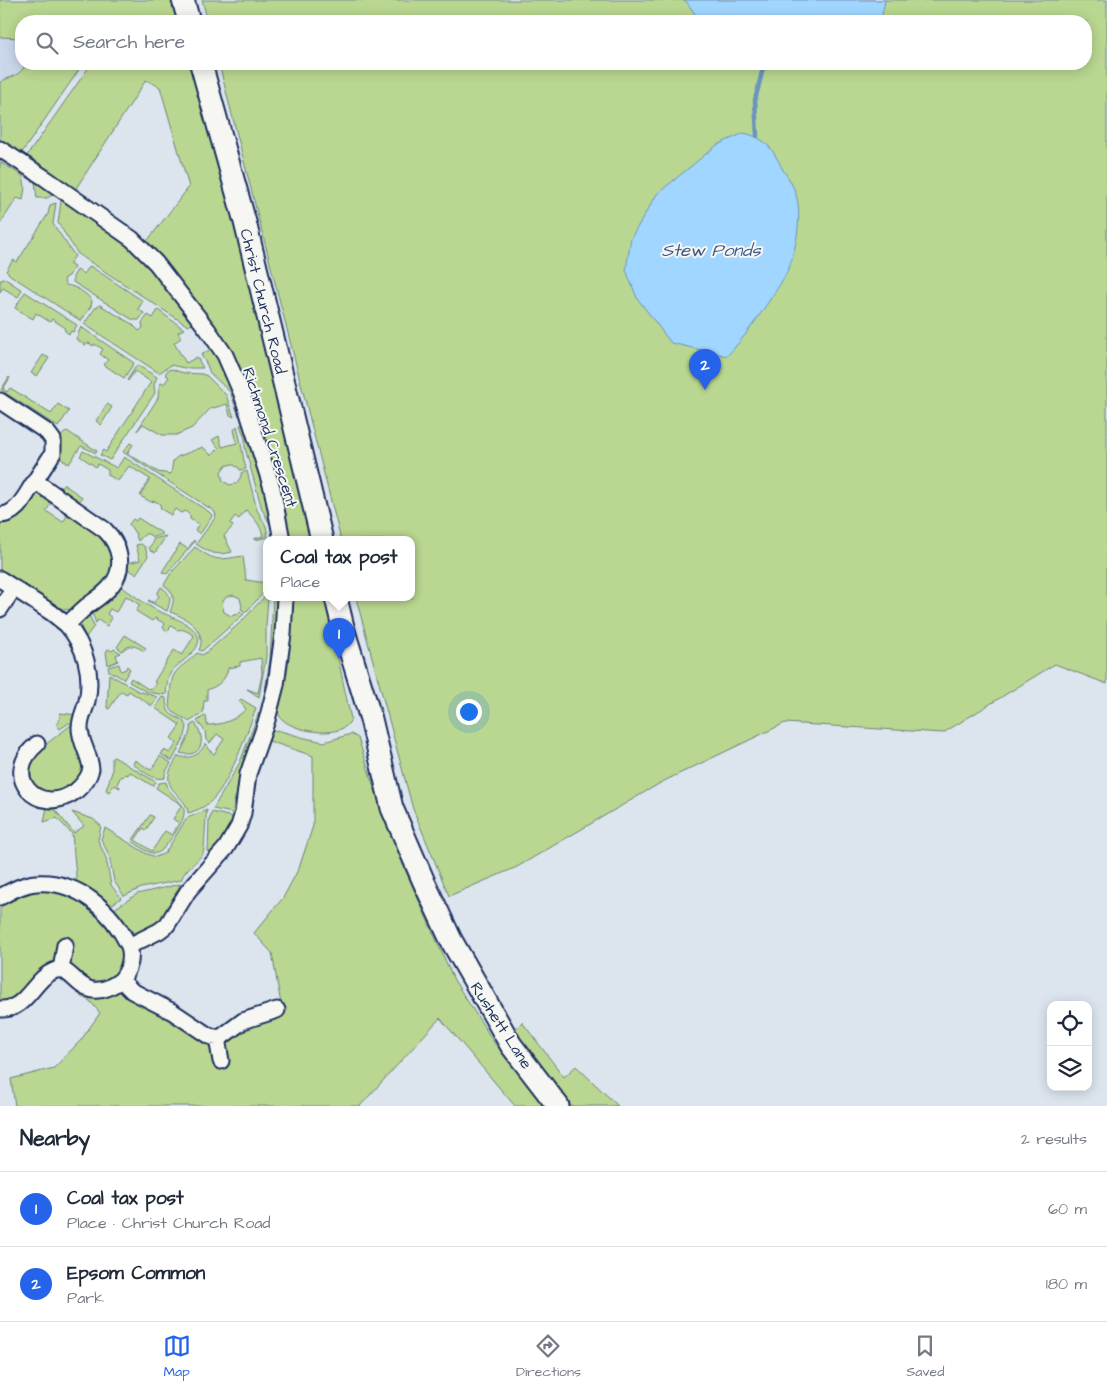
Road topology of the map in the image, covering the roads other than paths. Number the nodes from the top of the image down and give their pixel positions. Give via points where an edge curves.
1 (183, 0) edge
2 (187, 15) edge
3 (203, 70) edge
4 (0, 149) edge
5 (0, 401) edge
6 (35, 481) junction
7 (0, 515) edge
8 (281, 536) edge
9 (321, 536) edge
10 (0, 578) edge
11 (14, 588) junction
12 (285, 601) edge
13 (337, 601) edge
14 (0, 609) edge
15 (67, 625) junction
16 (37, 744) dead end
17 (0, 897) edge
18 (65, 945) dead end
19 (129, 946) junction
20 (61, 970) junction
21 (121, 980) junction
22 (0, 1009) edge
23 (277, 1010) dead end
24 (217, 1038) junction
25 (221, 1061) dead end
26 (558, 1106) edge

1 - 2 main road
3 - 9 main road, Christ Church Road via 245,222
4 - 8 street, Richmond Crescent via 132,239 156,263 208,330 228,361 249,414 272,488
5 - 6 street via 47,432 53,440 53,453
6 - 7 street via 16,510
6 - 15 street via 100,525 112,537 119,554 119,570 112,585
10 - 11 street
11 - 14 street
11 - 15 street
12 - 19 street via 276,685 248,774 239,826 230,843 188,891 166,925
13 - 26 main road, Rushett Lane via 371,719 392,808 424,882 451,940 511,1045
15 - 16 street via 88,664 87,702 80,728 91,769 84,784 70,795 56,800 33,795 25,784 21,768 25,755
17 - 19 street via 23,886 36,884 72,890 105,910
18 - 20 street
19 - 21 street via 130,964
20 - 21 street via 89,989 106,988
20 - 22 street via 47,976 16,1007
21 - 24 street via 132,991
23 - 24 street via 247,1019
24 - 25 street

